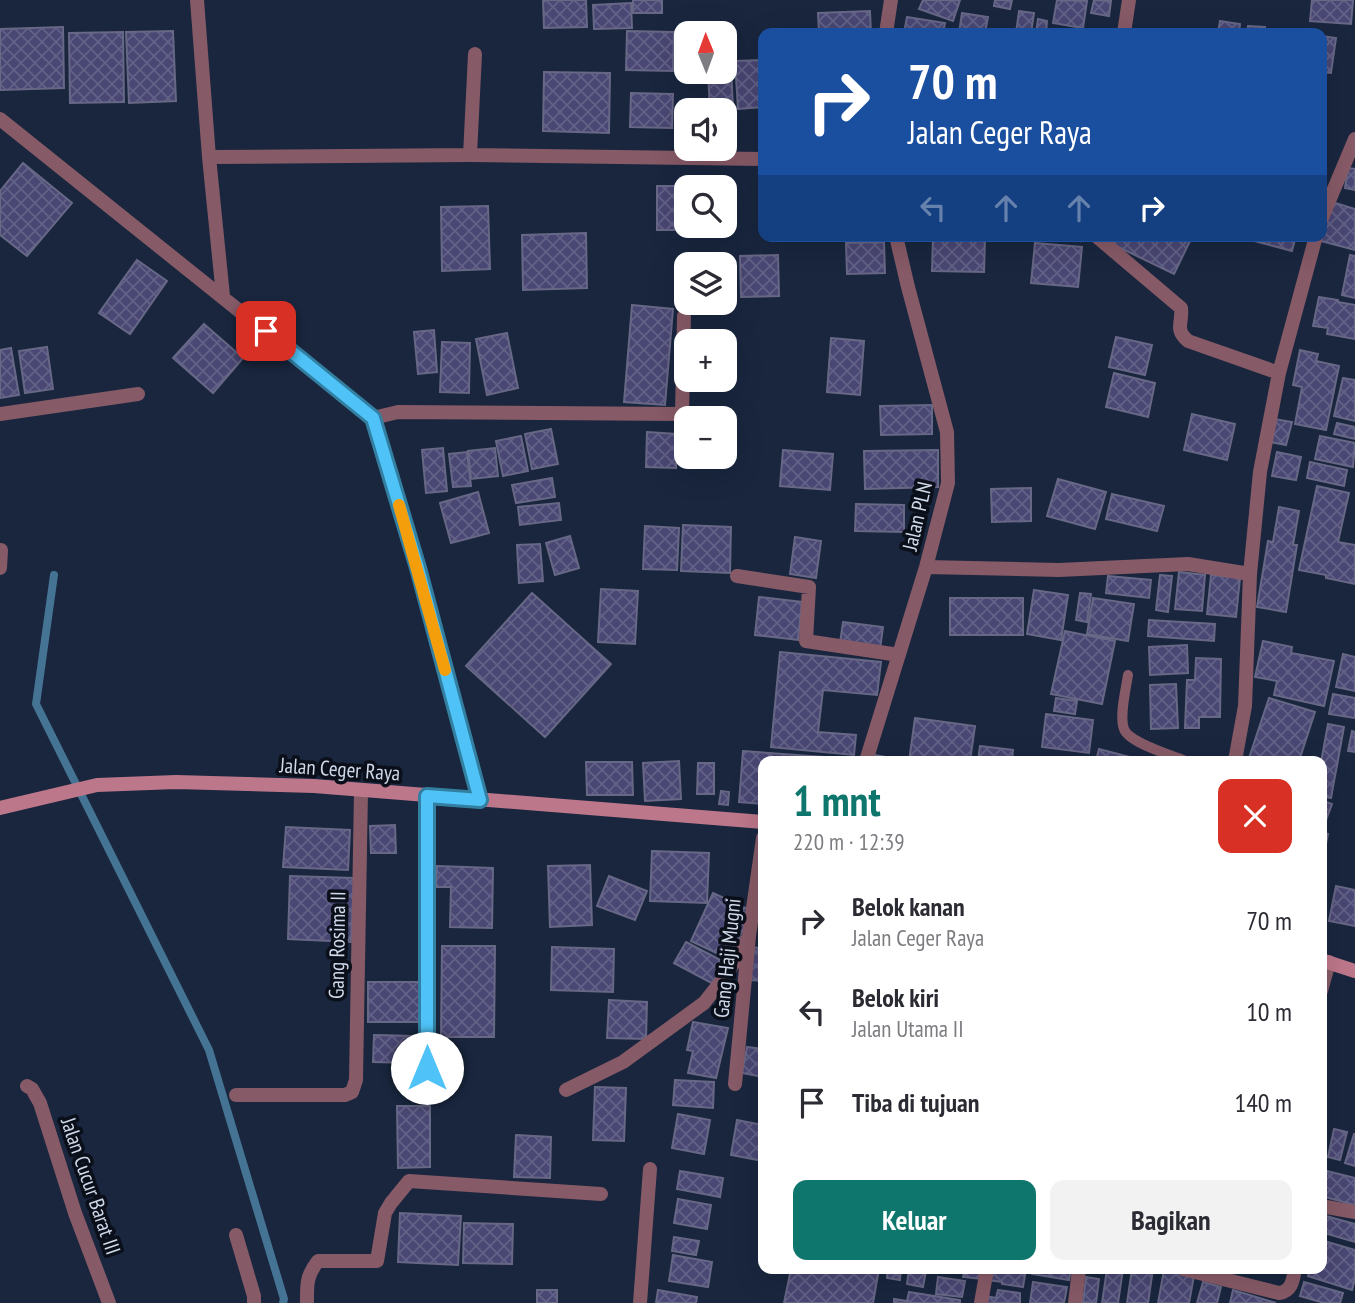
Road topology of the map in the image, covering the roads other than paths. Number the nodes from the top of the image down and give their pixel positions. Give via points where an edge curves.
1 (197, 0) edge
2 (891, 0) edge
3 (1129, 0) edge
4 (887, 28) edge
5 (1125, 28) edge
6 (475, 54) dead end
7 (0, 119) edge
8 (1355, 139) edge
9 (470, 155) junction
10 (209, 157) junction
11 (758, 159) edge
12 (1327, 205) edge
13 (897, 242) edge
14 (1104, 242) edge
15 (1314, 242) edge
16 (223, 296) junction
17 (684, 316) dead end
18 (1279, 373) junction
19 (138, 394) dead end
20 (682, 406) edge
21 (0, 414) edge
22 (674, 414) edge
23 (373, 418) junction
24 (0, 550) edge
25 (926, 567) junction
26 (0, 568) edge
27 (1250, 574) junction
28 (737, 576) dead end
29 (899, 655) junction
30 (1128, 675) dead end
31 (868, 756) edge
32 (1174, 756) edge
33 (1237, 756) edge
34 (360, 791) junction
35 (427, 796) junction
36 (480, 800) junction
37 (0, 808) edge
38 (758, 822) edge
39 (758, 873) edge
40 (749, 936) junction
41 (1327, 962) edge
42 (1355, 971) edge
43 (427, 1068) dead end
44 (735, 1084) dead end
45 (27, 1086) dead end
46 (566, 1090) dead end
47 (236, 1095) dead end
48 (650, 1169) dead end
49 (601, 1194) dead end
50 (1327, 1207) edge
51 (1355, 1212) edge
52 (236, 1235) dead end
53 (986, 1274) edge
54 (1078, 1274) edge
55 (1203, 1274) edge
56 (1294, 1274) edge
57 (109, 1303) edge
58 (254, 1303) edge
59 (307, 1303) edge
60 (640, 1303) edge
61 (981, 1303) edge
62 (1075, 1303) edge

1 - 10 street
2 - 4 street
3 - 5 street
6 - 9 street
7 - 16 street
8 - 12 street
9 - 10 street
9 - 11 street
10 - 16 street
13 - 25 street, Jalan PLN via 947,432 948,482
14 - 18 street via 1181,308 1179,328 1188,341
15 - 18 street
16 - 23 street
17 - 20 street
18 - 27 street via 1260,471
19 - 21 street
22 - 23 street via 398,412
23 - 36 street
24 - 26 street
25 - 27 street via 1059,570 1188,565
25 - 29 street, Jalan PLN
27 - 33 street via 1245,706
28 - 29 street via 808,587 806,640
29 - 31 street, Jalan PLN
30 - 32 lane via 1122,721 1125,732
34 - 35 main road, Jalan Ceger Raya
34 - 37 main road, Jalan Ceger Raya via 176,782 97,785
34 - 47 street, Gang Rosima II via 356,1080 352,1092
35 - 36 main road, Jalan Ceger Raya
35 - 43 street
36 - 38 main road, Jalan Ceger Raya
39 - 40 street, Gang Haji Mugni
40 - 44 street, Gang Haji Mugni
40 - 46 street via 704,1003 624,1062
41 - 42 main road
45 - 57 street, Jalan Cucur Barat III via 40,1103
48 - 60 street
49 - 59 street via 409,1181 385,1213 377,1261 318,1261 307,1279
50 - 51 street
52 - 58 street
53 - 61 street
54 - 62 street
55 - 56 street via 1279,1293 1290,1287

